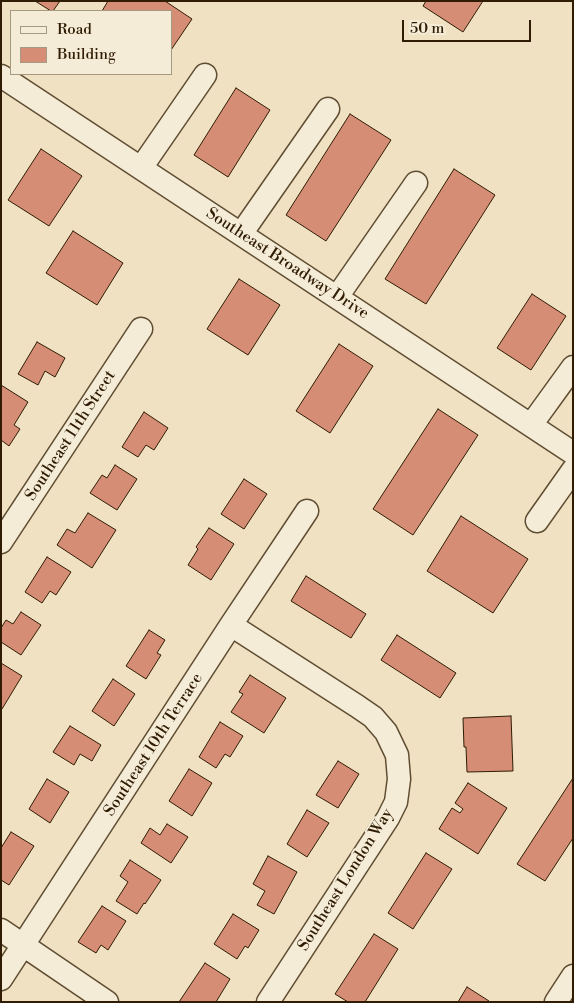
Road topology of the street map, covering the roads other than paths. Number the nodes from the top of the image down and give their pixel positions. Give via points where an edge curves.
1 (204, 75) dead end
2 (1, 76) edge
3 (328, 109) dead end
4 (140, 168) junction
5 (416, 183) dead end
6 (241, 234) junction
7 (338, 297) junction
8 (142, 329) dead end
9 (573, 367) edge
10 (531, 425) junction
11 (573, 453) edge
12 (573, 470) edge
13 (307, 511) dead end
14 (537, 521) dead end
15 (1, 542) edge
16 (231, 625) junction
17 (1, 930) edge
18 (23, 946) junction
19 (573, 976) edge
20 (1, 979) edge
21 (108, 1002) edge
22 (268, 1002) edge
23 (556, 1002) edge

1 - 4 street
2 - 4 street, Southeast Broadway Drive
3 - 6 street
4 - 6 street, Southeast Broadway Drive
5 - 7 street
6 - 7 street, Southeast Broadway Drive
7 - 10 street, Southeast Broadway Drive
8 - 15 street, Southeast 11th Street
9 - 10 street
10 - 11 street, Southeast Broadway Drive
12 - 14 street
13 - 16 street, Southeast 10th Terrace
16 - 18 street, Southeast 10th Terrace
16 - 22 street, Southeast London Way via 373,717 386,732 397,755 399,779 396,802 388,818
17 - 18 street
18 - 20 street, Southeast 10th Terrace
18 - 21 street
19 - 23 street

